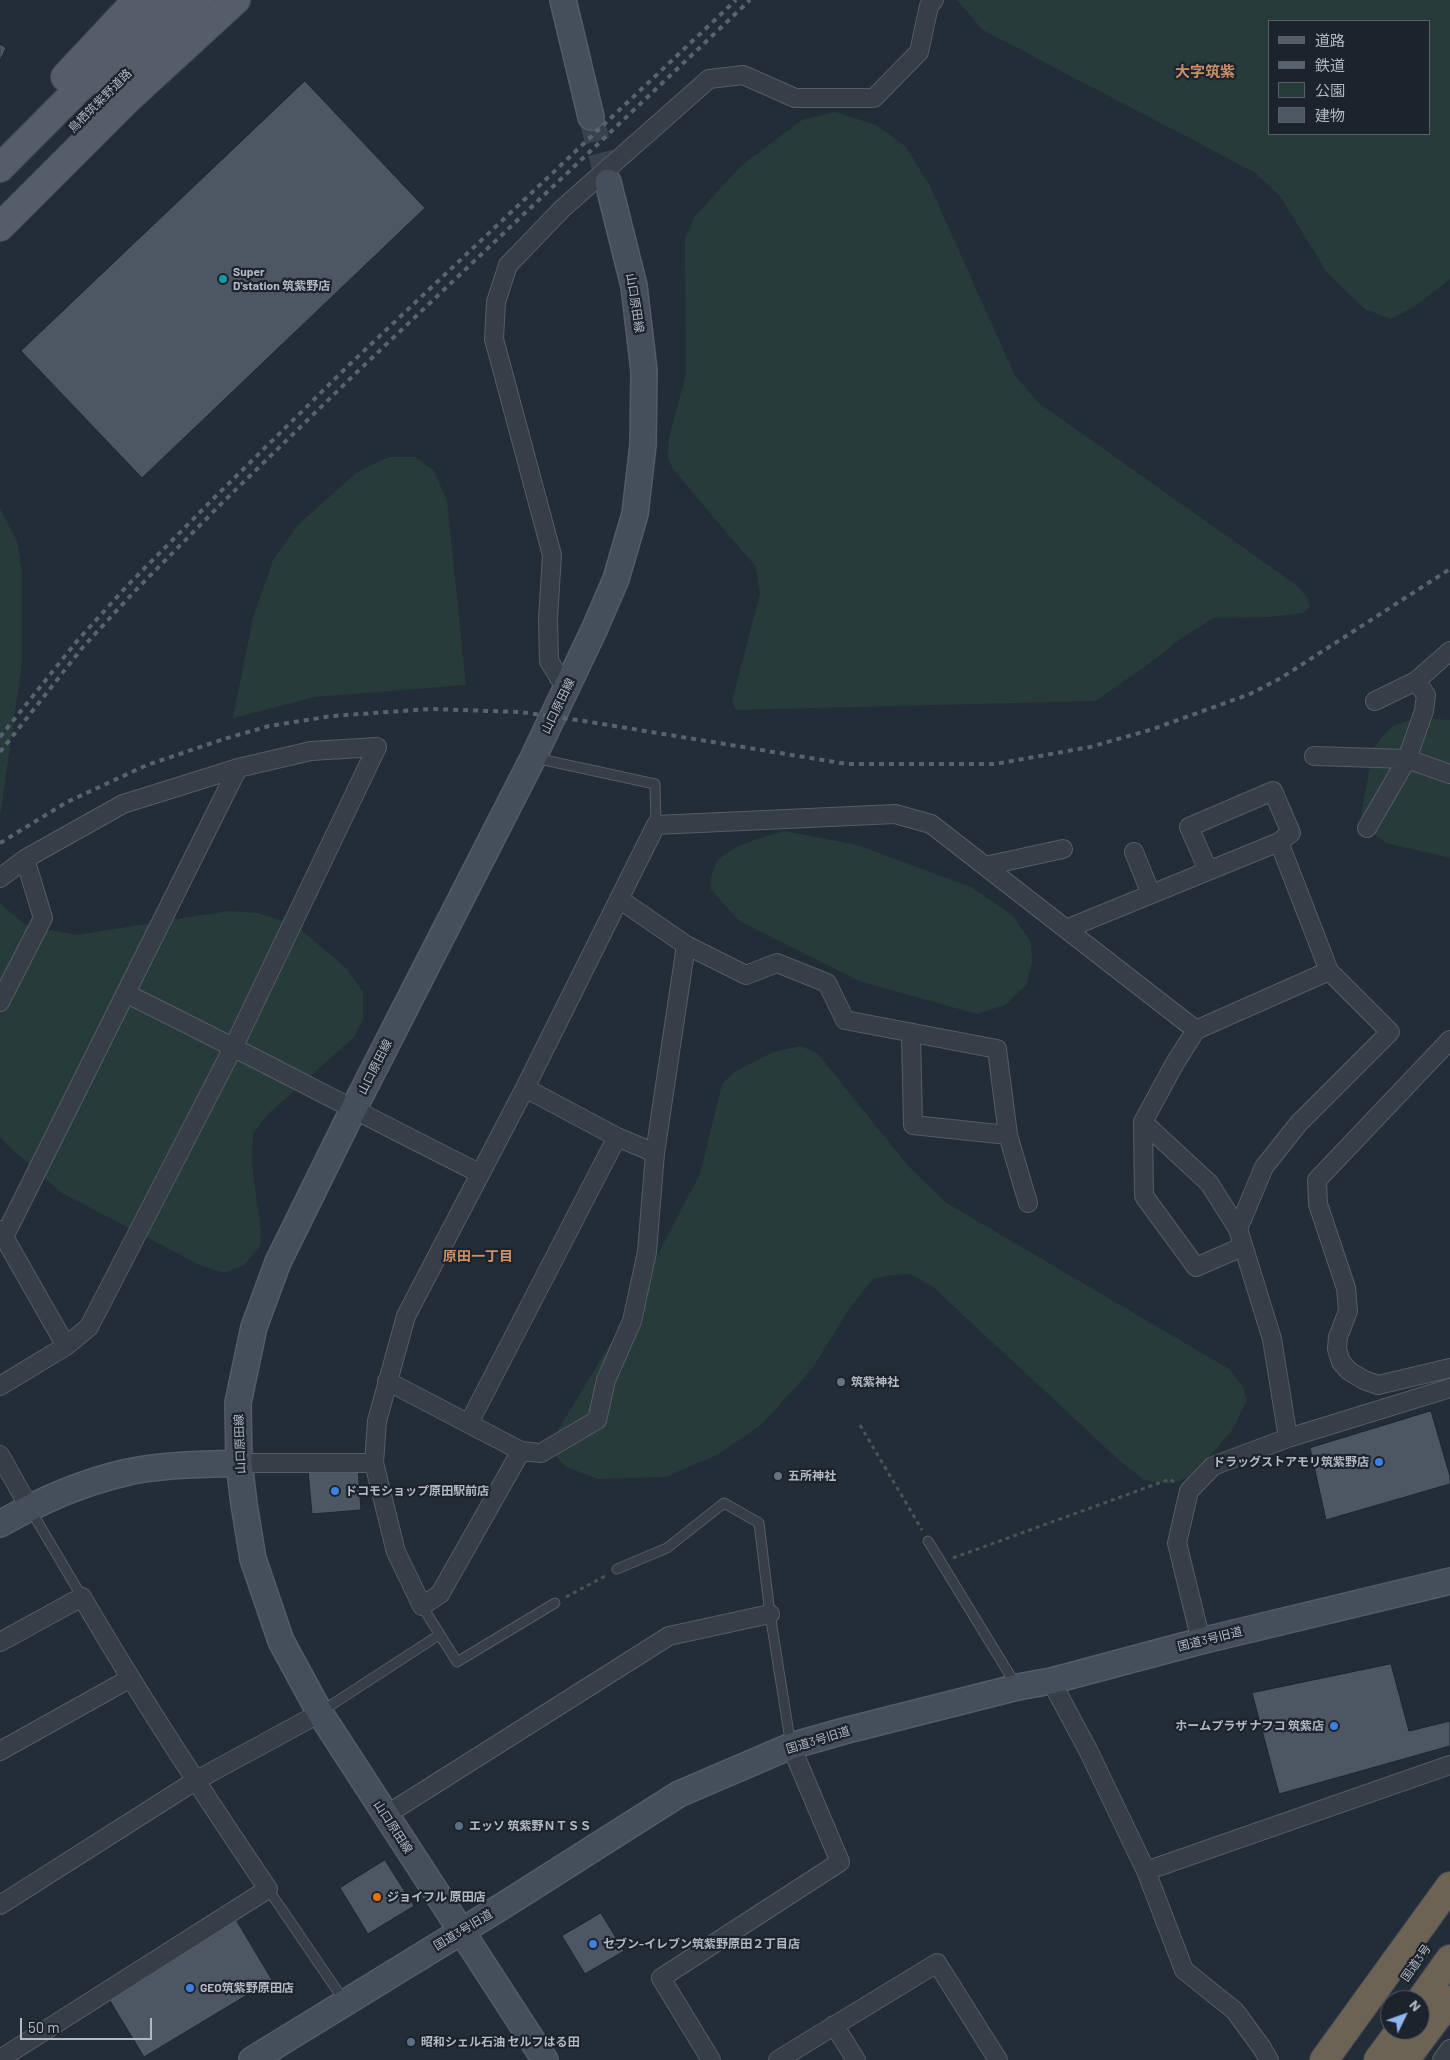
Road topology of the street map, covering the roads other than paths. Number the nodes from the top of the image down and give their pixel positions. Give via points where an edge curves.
1 (137, 0) edge
2 (167, 0) edge
3 (200, 0) edge
4 (236, 0) edge
5 (563, 0) edge
6 (934, 0) edge
7 (591, 116) tunnel mouth
8 (0, 161) edge
9 (0, 168) edge
10 (608, 182) tunnel mouth
11 (0, 202) edge
12 (0, 227) edge
13 (1450, 651) edge
14 (1416, 681) junction
15 (566, 689) junction
16 (1375, 701) dead end
17 (1314, 756) dead end
18 (533, 758) junction
19 (1407, 759) junction
20 (238, 768) junction
21 (1450, 774) edge
22 (656, 824) junction
23 (1368, 828) dead end
24 (1279, 842) junction
25 (1064, 849) dead end
26 (1134, 852) dead end
27 (25, 859) junction
28 (985, 866) junction
29 (1208, 870) junction
30 (0, 878) edge
31 (1151, 894) junction
32 (619, 899) junction
33 (1066, 929) junction
34 (686, 945) junction
35 (1329, 971) junction
36 (127, 994) junction
37 (0, 1002) edge
38 (1196, 1030) junction
39 (911, 1033) junction
40 (1450, 1040) edge
41 (234, 1046) junction
42 (525, 1088) junction
43 (353, 1110) junction
44 (1142, 1122) junction
45 (1008, 1135) junction
46 (617, 1137) junction
47 (655, 1153) junction
48 (479, 1173) junction
49 (1028, 1203) dead end
50 (1238, 1229) junction
51 (2, 1234) edge
52 (1242, 1247) junction
53 (66, 1346) junction
54 (1450, 1368) edge
55 (388, 1381) junction
56 (0, 1386) edge
57 (1450, 1388) edge
58 (469, 1423) junction
59 (1288, 1438) junction
60 (521, 1451) junction
61 (0, 1455) edge
62 (240, 1463) junction
63 (374, 1463) junction
64 (29, 1507) junction
65 (0, 1524) edge
66 (928, 1541) road end
67 (617, 1569) road end
68 (1450, 1581) edge
69 (82, 1597) junction
70 (555, 1603) road end
71 (422, 1606) junction
72 (770, 1614) junction
73 (439, 1635) junction
74 (1201, 1641) junction
75 (0, 1642) edge
76 (129, 1679) junction
77 (1051, 1681) junction
78 (1018, 1687) junction
79 (320, 1712) junction
80 (791, 1746) junction
81 (0, 1751) edge
82 (1450, 1765) edge
83 (195, 1781) junction
84 (386, 1815) junction
85 (1146, 1871) junction
86 (1450, 1886) edge
87 (268, 1888) junction
88 (0, 1905) edge
89 (1450, 1914) edge
90 (461, 1930) junction
91 (1450, 1959) edge
92 (1428, 1990) edge
93 (1450, 2000) edge
94 (346, 2003) junction
95 (834, 2025) junction
96 (1393, 2040) edge
97 (1450, 2049) edge
98 (1266, 2054) edge
99 (0, 2059) edge
100 (252, 2060) edge
101 (544, 2060) edge
102 (711, 2060) edge
103 (778, 2060) edge
104 (856, 2060) edge
105 (998, 2060) edge
106 (1324, 2060) edge
107 (1348, 2060) edge
108 (1378, 2060) edge
109 (1405, 2060) edge
110 (1442, 2060) edge

1 - 8 main road via 52,92
2 - 9 main road, 鳥栖筑紫野道路
3 - 11 main road, 鳥栖筑紫野道路
4 - 12 main road via 127,100
5 - 7 main road
6 - 15 street via 929,6 919,52 874,98 795,98 743,75 709,79 563,208 508,265 496,302 494,340 552,555 549,661
10 - 15 main road, 山口原田線 via 634,286 644,371 644,444 635,514 616,579
13 - 14 street
14 - 16 street
14 - 19 street via 1426,695
15 - 18 main road, 山口原田線
17 - 19 street
18 - 22 lane via 655,784
18 - 43 main road, 山口原田線
19 - 21 street
19 - 23 street
20 - 27 street via 123,804
20 - 36 street
20 - 41 street via 311,750 377,747
22 - 28 street via 894,814 931,824
22 - 32 street
24 - 29 street
24 - 29 street via 1291,833 1273,791 1189,827
24 - 35 street
25 - 28 street
26 - 31 street
27 - 30 street
27 - 37 street via 44,918
28 - 33 street
29 - 31 street
31 - 33 street
32 - 34 street
32 - 42 street
33 - 38 street
34 - 39 street via 746,975 777,963 827,983 846,1020
34 - 47 street
35 - 38 street
35 - 50 street via 1390,1032 1299,1122 1264,1167
36 - 41 street
36 - 51 street
38 - 44 street
39 - 45 street via 998,1049
39 - 45 street via 913,1124
40 - 54 street via 1317,1180 1318,1204 1346,1288 1348,1310 1337,1350 1341,1362 1349,1371 1378,1385
41 - 43 street
41 - 53 street via 89,1327
42 - 46 street
42 - 48 street
43 - 48 street
43 - 62 main road, 山口原田線 via 278,1262 254,1326 238,1403
44 - 50 street via 1209,1184
44 - 52 street via 1144,1196 1196,1267
45 - 49 street
46 - 47 street
46 - 58 street
47 - 60 street via 645,1260 632,1321 606,1380 597,1420 542,1453
48 - 55 street via 406,1316
50 - 52 street
51 - 53 street
52 - 59 street via 1272,1339
53 - 56 street
55 - 58 street
55 - 63 street via 377,1421
57 - 59 street
58 - 60 street
59 - 74 street via 1213,1466 1189,1491 1177,1543
60 - 71 street via 440,1594
61 - 64 street
62 - 63 street
62 - 64 main road via 125,1472
62 - 79 main road, 山口原田線 via 252,1559 281,1641
63 - 71 street via 396,1552
64 - 65 main road
64 - 69 lane
66 - 78 lane
67 - 72 lane via 667,1548 724,1503 759,1523
68 - 74 main road, 国道3号旧道
69 - 75 street
69 - 76 street
70 - 73 lane via 457,1662
71 - 73 lane
72 - 80 lane
72 - 84 street via 669,1636
73 - 79 lane
74 - 77 main road, 国道3号旧道
76 - 81 street
76 - 83 street
77 - 78 main road, 国道3号旧道
77 - 85 street
78 - 80 main road, 国道3号旧道
79 - 83 street
79 - 84 main road, 山口原田線
80 - 90 main road, 国道3号旧道 via 679,1794
80 - 102 street via 840,1862 661,1978
82 - 85 street
83 - 87 street
83 - 88 street
84 - 90 main road, 山口原田線
85 - 98 street via 1184,1970 1236,2011
86 - 106 highway
87 - 94 lane
87 - 99 street
89 - 107 highway, 国道3号
90 - 94 main road, 国道3号旧道
90 - 101 main road, 山口原田線
91 - 92 highway, 国道3号
93 - 109 highway
94 - 100 main road, 国道3号旧道
95 - 103 street
95 - 104 street
95 - 105 street via 937,1963
96 - 108 highway
97 - 110 street

